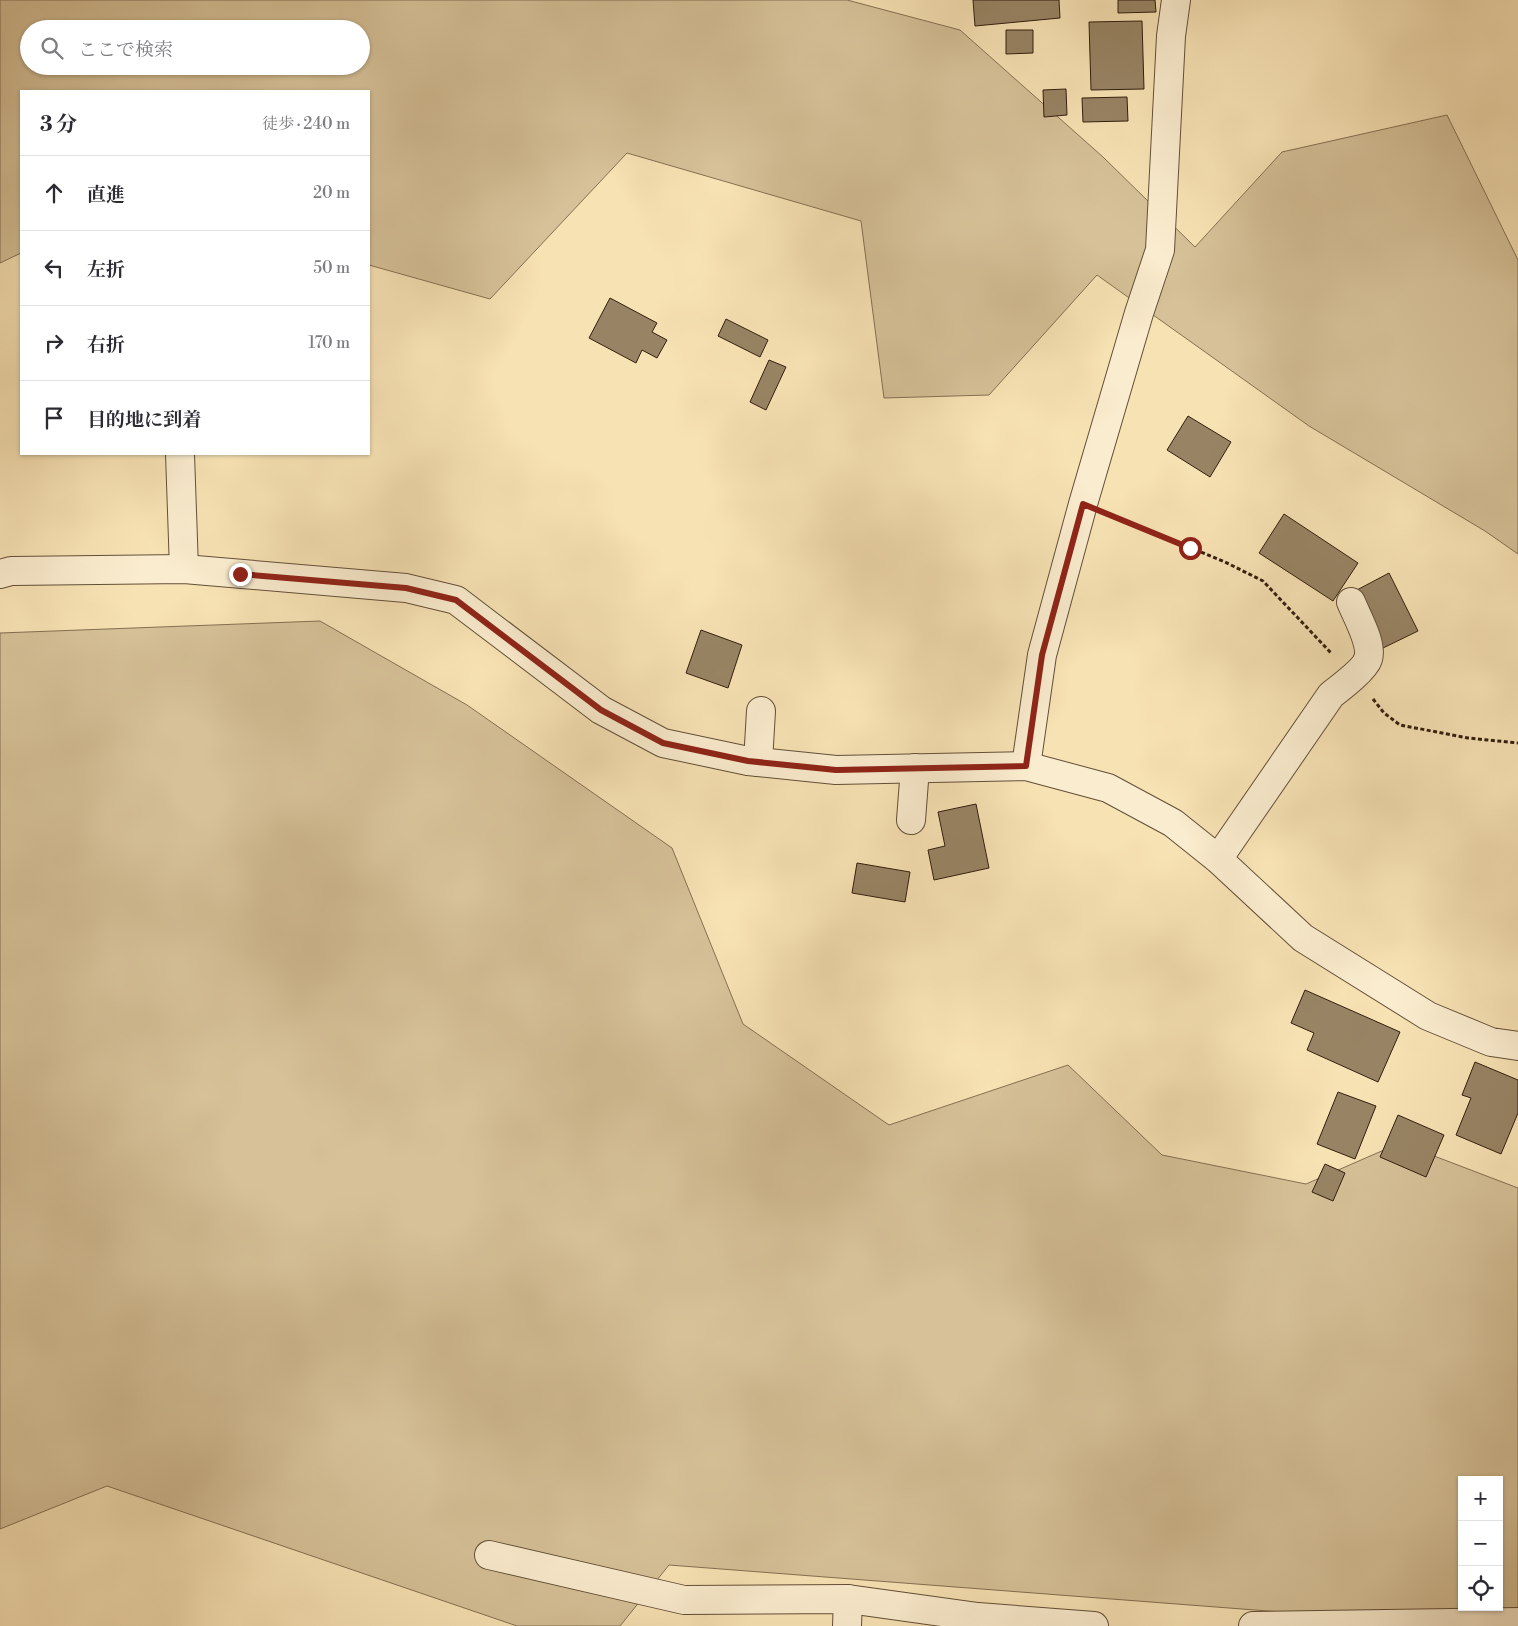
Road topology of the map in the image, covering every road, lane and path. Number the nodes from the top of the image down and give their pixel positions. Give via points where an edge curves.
1 (1176, 0) edge
2 (180, 455) edge
3 (1083, 504) junction
4 (184, 569) junction
5 (0, 574) edge
6 (1351, 602) dead end
7 (1353, 677) junction
8 (762, 711) dead end
9 (1518, 743) edge
10 (758, 762) junction
11 (1026, 766) junction
12 (915, 768) junction
13 (911, 820) dead end
14 (1218, 860) junction
15 (1518, 1046) edge
16 (489, 1555) dead end
17 (848, 1599) junction
18 (1518, 1622) edge
19 (847, 1626) edge
20 (1094, 1626) edge
21 (1253, 1626) edge

1 - 3 street via 1171,36 1160,250
2 - 4 street
3 - 7 path via 1226,562 1263,581
3 - 11 street via 1042,655
4 - 5 street via 11,571
4 - 10 street via 406,588 456,600 601,710 663,743
6 - 7 street via 1369,646 1368,660
7 - 9 path via 1384,713 1400,725
7 - 14 street via 1331,695
8 - 10 street
10 - 12 street via 836,770
11 - 12 street
11 - 14 street via 1108,788 1172,823
12 - 13 street
14 - 15 street via 1304,938 1428,1016 1491,1042
16 - 17 street via 684,1600
17 - 19 street
17 - 20 street via 978,1617
18 - 21 street

